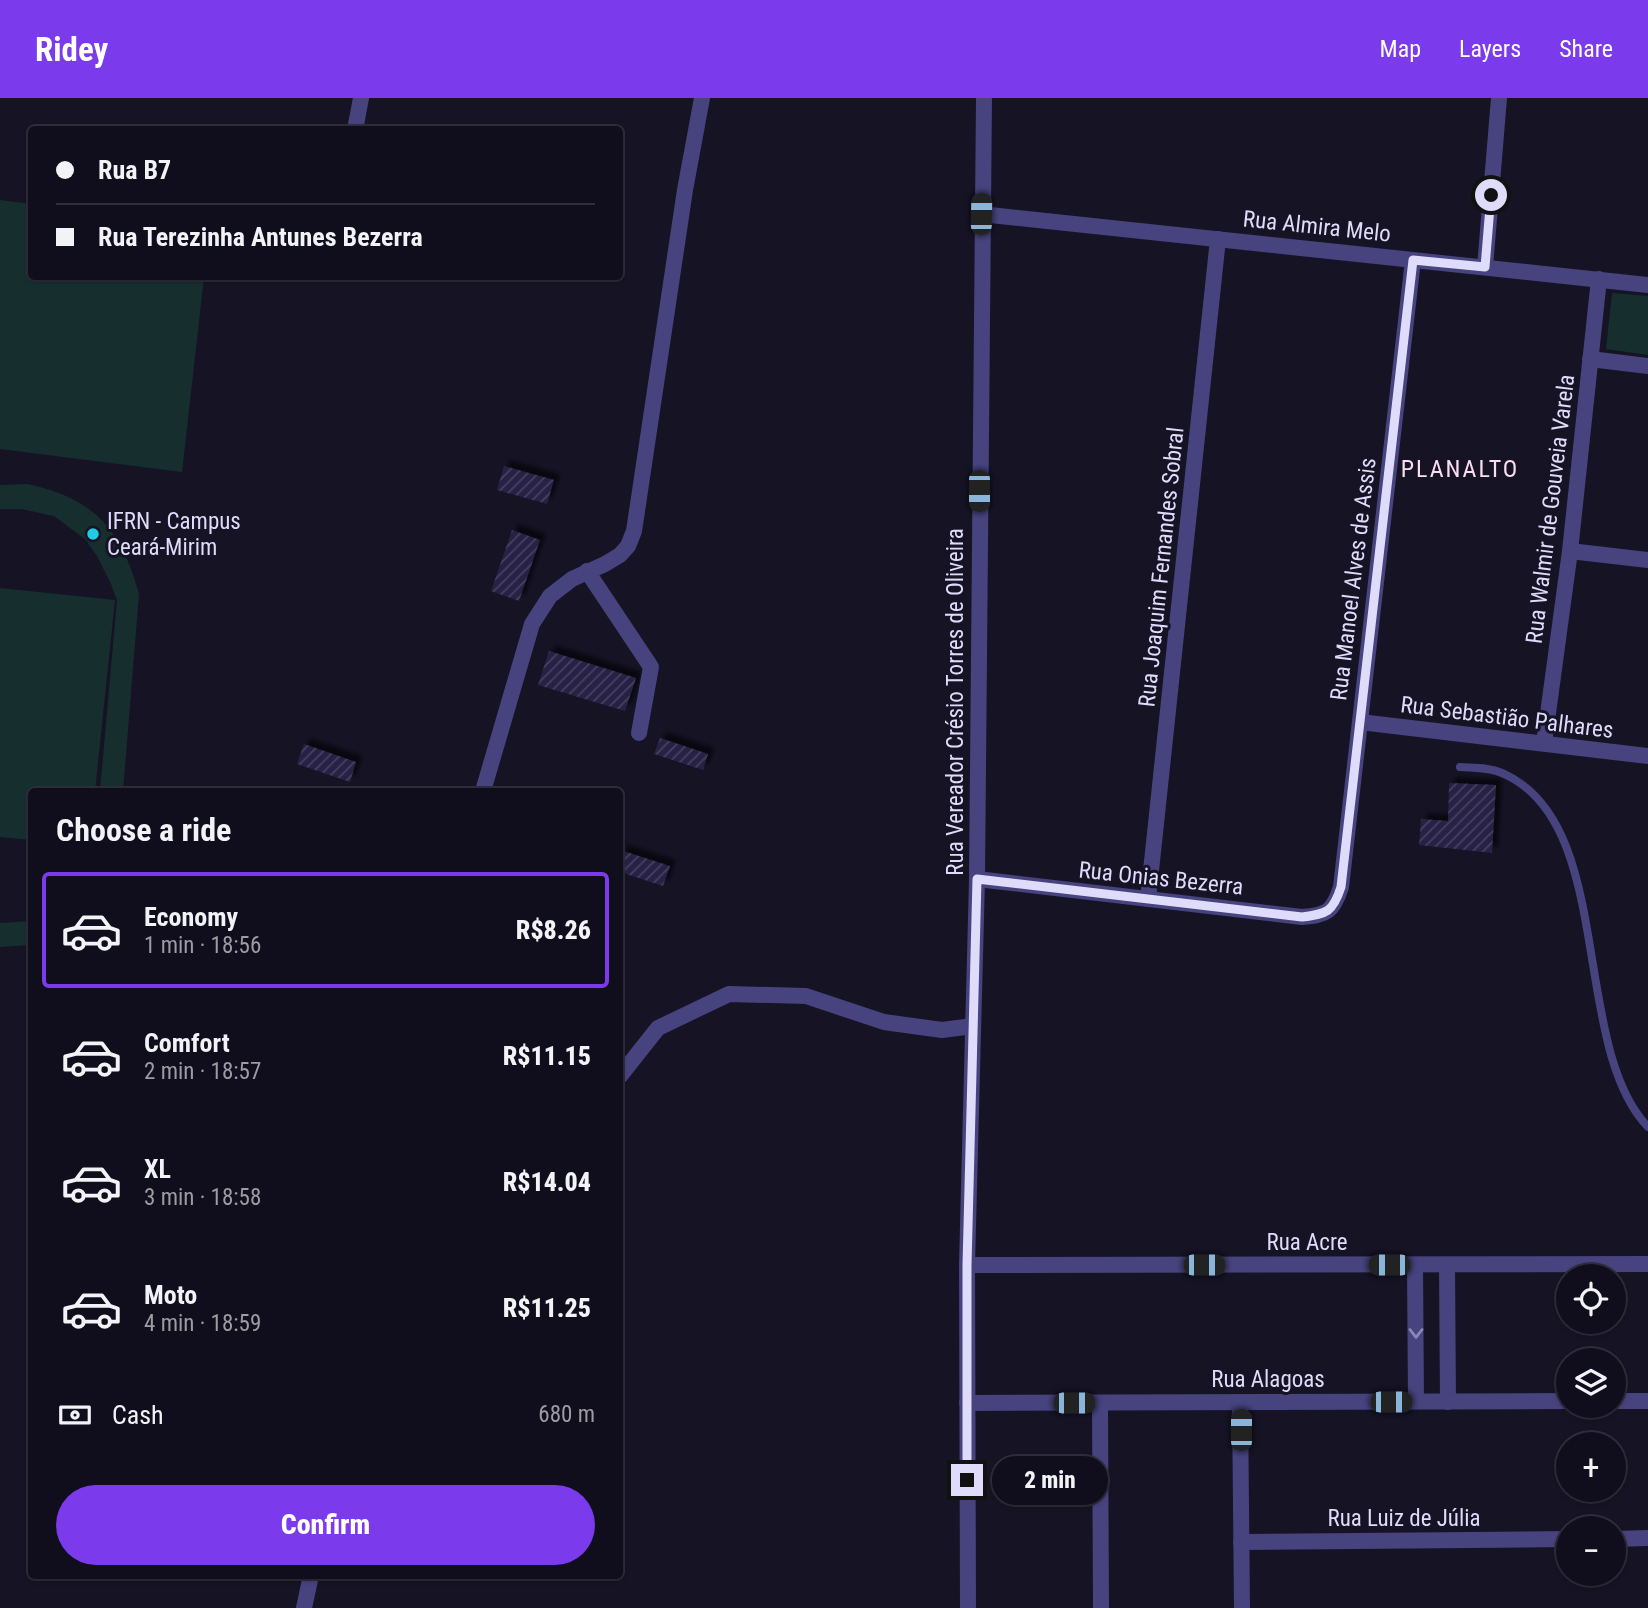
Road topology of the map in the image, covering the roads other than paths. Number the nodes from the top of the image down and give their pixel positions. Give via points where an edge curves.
1 (361, 98) edge
2 (702, 98) edge
3 (984, 98) edge
4 (1499, 98) edge
5 (356, 126) edge
6 (981, 214) junction
7 (1218, 239) junction
8 (1413, 260) junction
9 (1485, 267) junction
10 (1599, 279) junction
11 (1648, 285) edge
12 (1590, 359) junction
13 (1648, 366) edge
14 (1570, 551) junction
15 (1648, 560) edge
16 (587, 571) junction
17 (1360, 723) junction
18 (639, 733) dead end
19 (1544, 743) junction
20 (1648, 756) edge
21 (1460, 768) dead end
22 (484, 788) edge
23 (977, 879) junction
24 (1149, 899) junction
25 (1336, 903) joint
26 (973, 1026) junction
27 (623, 1072) edge
28 (1648, 1128) edge
29 (967, 1265) junction
30 (1415, 1265) junction
31 (1447, 1265) junction
32 (1648, 1265) edge
33 (1416, 1401) junction
34 (1556, 1401) edge
35 (1626, 1401) edge
36 (1648, 1401) edge
37 (1240, 1402) junction
38 (1448, 1402) junction
39 (1100, 1403) junction
40 (967, 1404) junction
41 (1648, 1538) edge
42 (1556, 1539) edge
43 (1626, 1539) edge
44 (1241, 1542) junction
45 (311, 1579) edge
46 (303, 1608) edge
47 (968, 1608) edge
48 (1101, 1608) edge
49 (1242, 1608) edge

1 - 5 street
2 - 16 street via 634,531 620,555
3 - 6 street, Rua Vereador Crésio Torres de Oliveira
4 - 9 street
6 - 7 street, Rua Almira Melo
6 - 23 street, Rua Vereador Crésio Torres de Oliveira
7 - 8 street, Rua Almira Melo
7 - 24 street, Rua Joaquim Fernandes Sobral
8 - 9 street, Rua Almira Melo
8 - 17 street, Rua Manoel Alves de Assis
9 - 10 street, Rua Almira Melo
10 - 11 street, Rua Almira Melo
10 - 12 street, Rua Walmir de Gouveia Varela
12 - 13 street
12 - 14 street, Rua Walmir de Gouveia Varela
14 - 15 street
14 - 19 street, Rua Walmir de Gouveia Varela
16 - 18 street via 652,667
16 - 22 street via 550,596 532,624
17 - 19 street, Rua Sebastião Palhares
17 - 25 street, Rua Manoel Alves de Assis
19 - 20 street, Rua Sebastião Palhares
21 - 28 lane via 1500,771 1519,782 1540,801 1562,837 1578,881 1620,1082
23 - 24 street, Rua Onias Bezerra
23 - 26 street, Rua Vereador Crésio Torres de Oliveira
24 - 25 street, Rua Onias Bezerra via 1302,917 1318,915
26 - 27 street via 942,1030 884,1022 806,996 729,993 658,1028
26 - 29 street, Rua Vereador Crésio Torres de Oliveira
29 - 30 street, Rua Acre
29 - 40 street, Rua Vereador Crésio Torres de Oliveira
30 - 31 street, Rua Acre
30 -> 33 street
31 - 32 street, Rua Acre
31 - 38 street
33 - 37 street, Rua Alagoas
33 - 38 street, Rua Alagoas
34 - 38 street, Rua Alagoas
35 - 36 street
37 - 39 street, Rua Alagoas
37 - 44 street
39 - 40 street, Rua Alagoas
39 - 48 street
40 - 47 street, Rua Vereador Crésio Torres de Oliveira
41 - 43 street
42 - 44 street, Rua Luiz de Júlia
44 - 49 street
45 - 46 street

